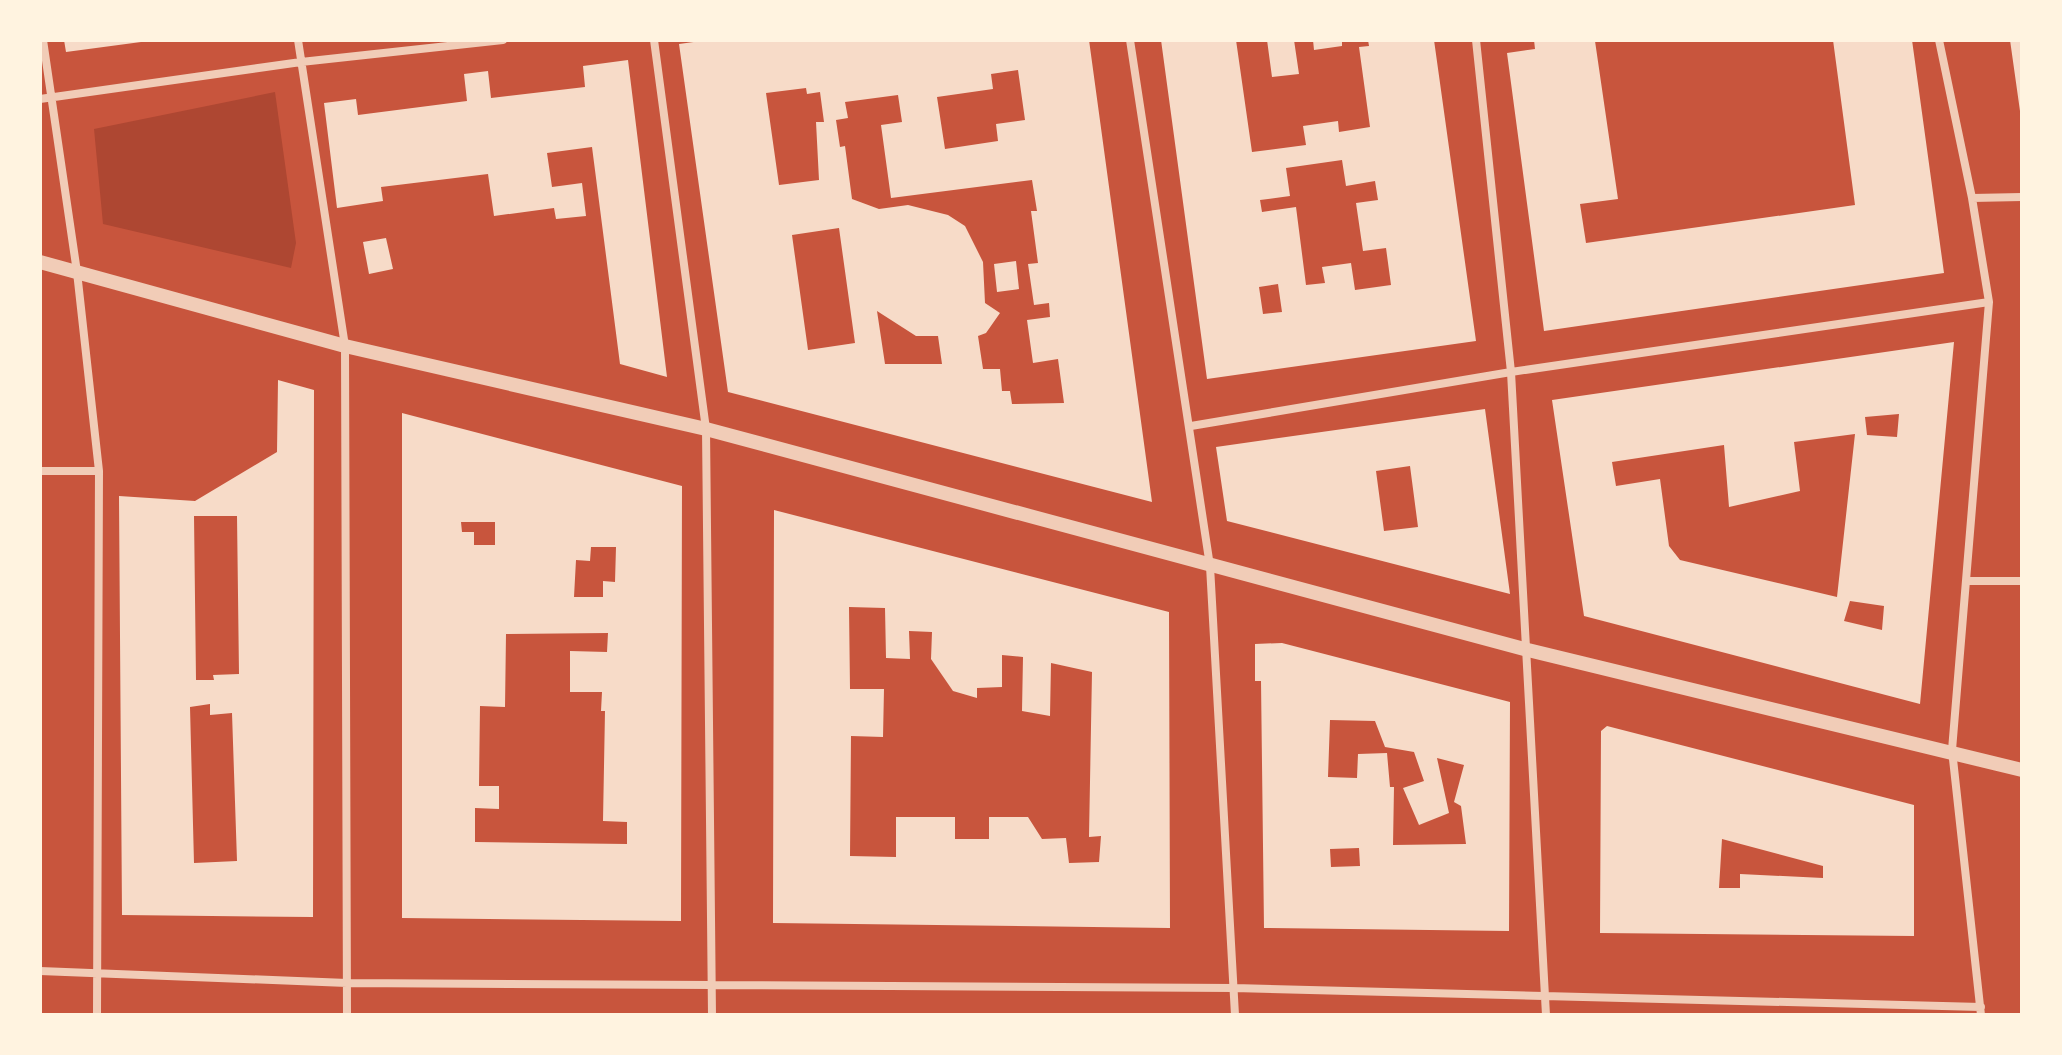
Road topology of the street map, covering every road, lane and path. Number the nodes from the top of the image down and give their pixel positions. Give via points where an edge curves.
1 (43, 40) edge
2 (298, 40) edge
3 (503, 40) edge
4 (654, 40) edge
5 (1130, 40) edge
6 (1476, 40) edge
7 (1939, 40) edge
8 (485, 41) edge
9 (301, 62) junction
10 (52, 97) junction
11 (40, 99) edge
12 (2022, 197) edge
13 (1972, 198) junction
14 (40, 262) edge
15 (77, 272) junction
16 (1989, 302) junction
17 (345, 346) junction
18 (1511, 372) junction
19 (1191, 426) junction
20 (706, 429) junction
21 (40, 471) edge
22 (99, 471) junction
23 (1210, 566) junction
24 (1966, 581) junction
25 (2022, 581) edge
26 (1528, 650) junction
27 (1952, 750) junction
28 (2022, 770) edge
29 (40, 971) edge
30 (98, 971) junction
31 (347, 983) junction
32 (712, 983) junction
33 (1234, 988) junction
34 (1545, 998) junction
35 (1981, 1011) edge
36 (97, 1015) edge
37 (347, 1015) edge
38 (712, 1015) edge
39 (1235, 1015) edge
40 (1546, 1015) edge

1 - 10 street
2 - 9 street
3 - 8 street
4 - 20 street
5 - 19 street
6 - 18 street
7 - 13 street
8 - 9 street
9 - 10 street
9 - 17 street
10 - 11 street
10 - 15 street
12 - 13 street
13 - 16 street
14 - 15 street
15 - 17 street
15 - 22 street
16 - 18 street
16 - 24 street
17 - 20 street
17 - 31 street
18 - 19 street
18 - 26 street
19 - 23 street
20 - 23 street
20 - 32 street
21 - 22 street
22 - 30 street
23 - 26 street
23 - 33 street
24 - 25 street
24 - 27 street
26 - 27 street
26 - 34 street
27 - 28 street
27 - 35 street
29 - 30 street
30 - 31 street
30 - 36 street
31 - 32 street
31 - 37 street
32 - 33 street
32 - 38 street
33 - 34 street
33 - 39 street
34 - 35 street
34 - 40 street

